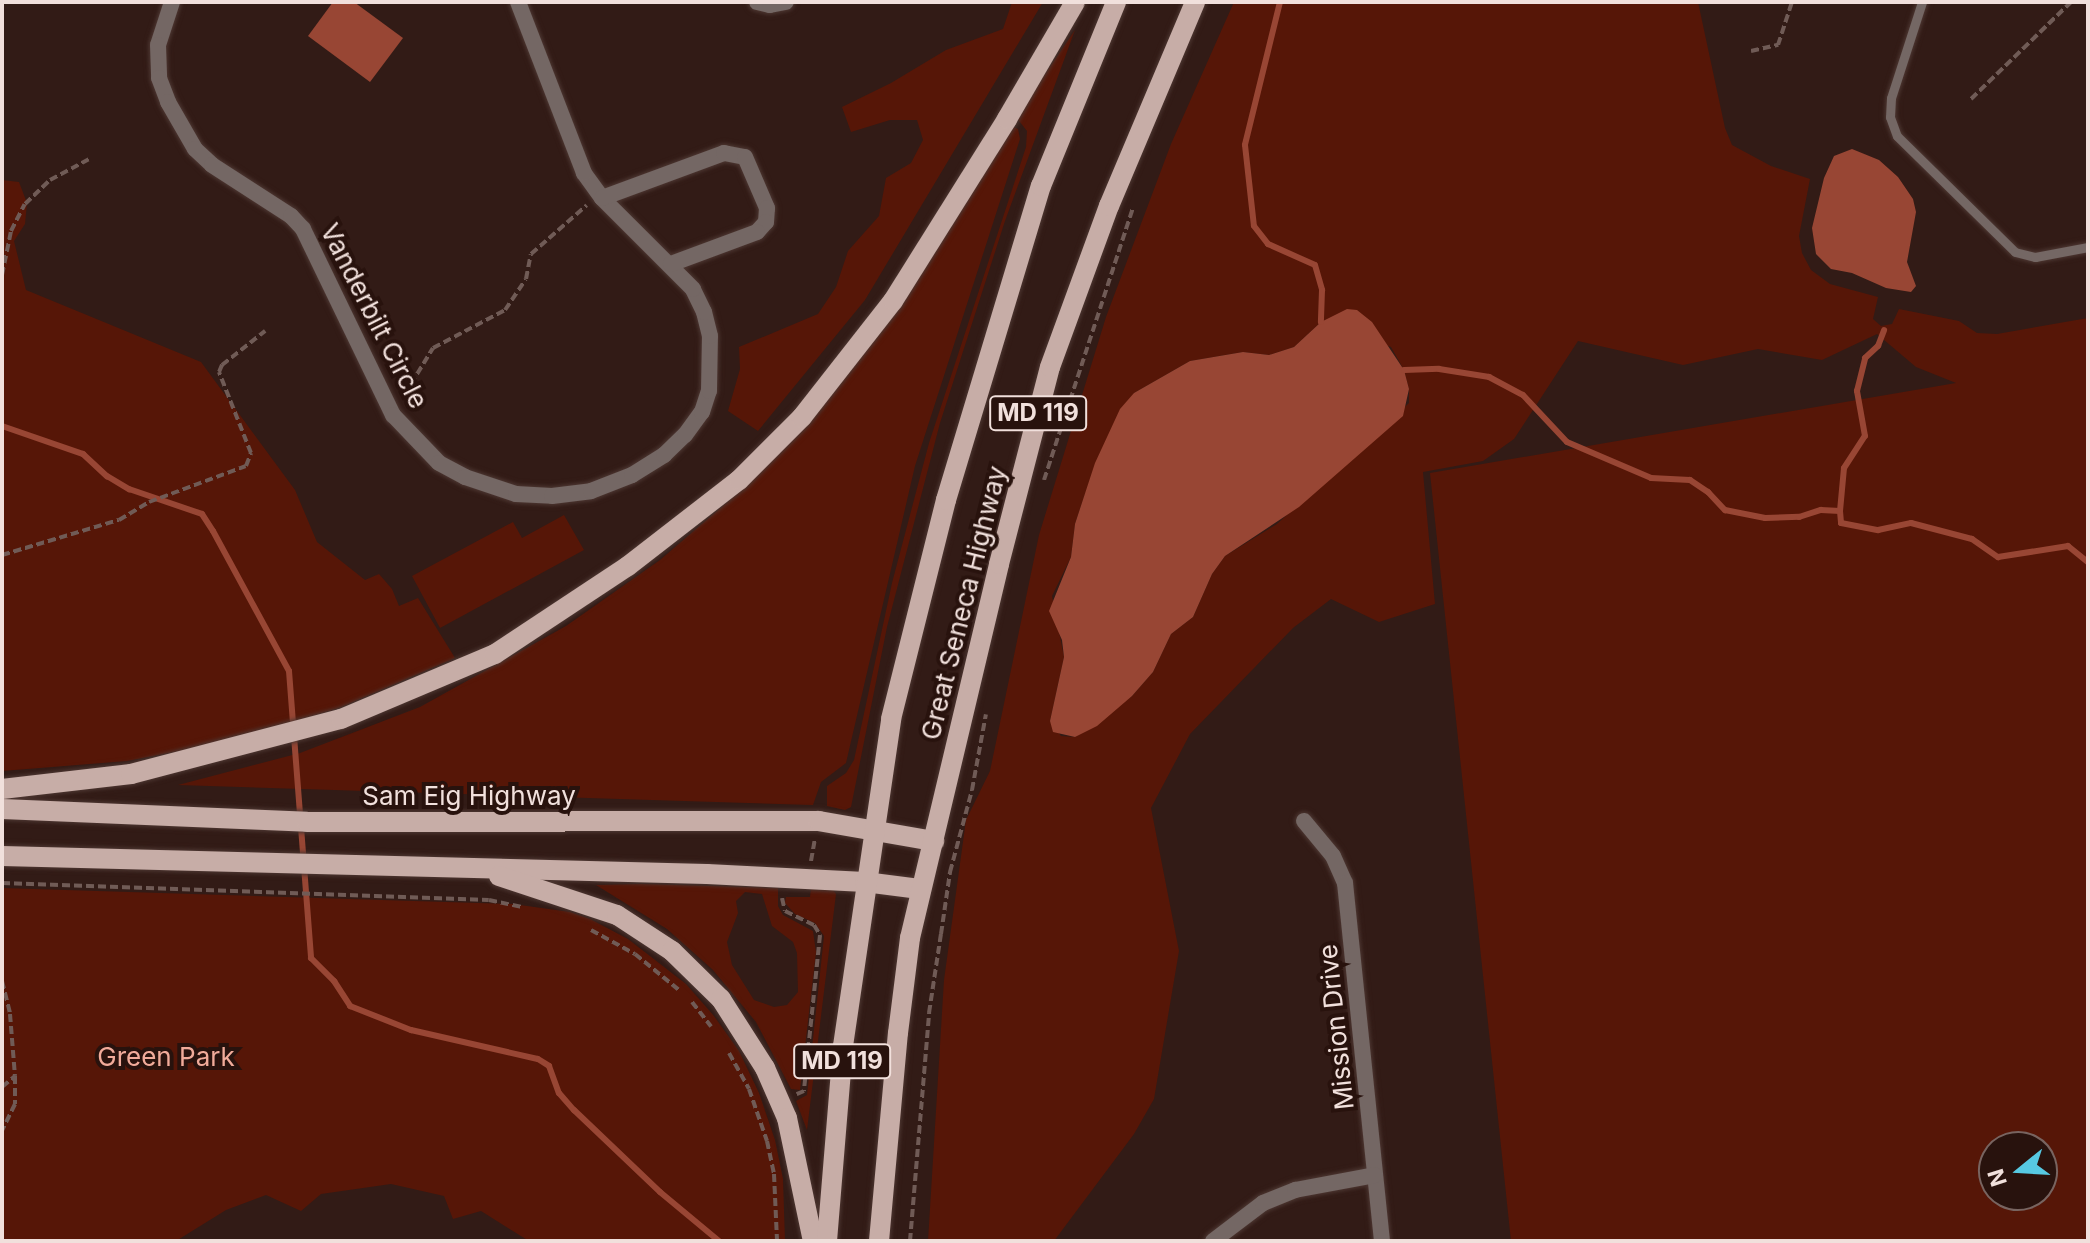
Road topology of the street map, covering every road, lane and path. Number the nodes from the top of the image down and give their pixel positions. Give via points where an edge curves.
1 (172, 2) edge
2 (518, 2) edge
3 (757, 2) edge
4 (786, 2) edge
5 (1075, 2) edge
6 (1116, 2) edge
7 (1195, 2) edge
8 (1792, 2) edge
9 (1922, 2) edge
10 (2071, 2) edge
11 (1751, 51) dead end
12 (1971, 99) dead end
13 (89, 159) dead end
14 (601, 196) junction
15 (1134, 204) dead end
16 (2088, 247) edge
17 (671, 264) junction
18 (2, 275) edge
19 (265, 331) dead end
20 (411, 384) dead end
21 (1042, 486) dead end
22 (2, 555) edge
23 (988, 705) dead end
24 (2, 789) edge
25 (2, 809) edge
26 (819, 821) junction
27 (1304, 821) dead end
28 (872, 830) junction
29 (934, 841) junction
30 (2, 856) edge
31 (472, 868) junction
32 (807, 879) junction
33 (865, 882) junction
34 (2, 883) edge
35 (920, 889) junction
36 (531, 909) dead end
37 (588, 928) dead end
38 (2, 981) edge
39 (682, 992) dead end
40 (691, 1000) dead end
41 (716, 1032) dead end
42 (728, 1051) dead end
43 (15, 1076) junction
44 (2, 1087) edge
45 (804, 1091) dead end
46 (2, 1131) edge
47 (1375, 1175) junction
48 (777, 1241) edge
49 (813, 1241) edge
50 (827, 1241) edge
51 (879, 1241) edge
52 (910, 1241) edge
53 (1213, 1241) edge
54 (1382, 1241) edge

1 - 17 street, Vanderbilt Circle via 158,45 159,78 181,127 212,165 303,229 393,415 439,463 465,477 516,494 591,491 632,475 685,435 709,391 710,336 693,289
2 - 14 street, Vanderbilt Circle via 572,143
3 - 4 street
5 - 24 main road via 893,301 802,417 739,480 628,566 495,654 341,719 131,774
6 - 28 main road, Great Seneca Highway / MD 119 via 1041,186 946,500 891,719
7 - 29 main road, Great Seneca Highway / MD 119 via 1109,206 1050,367
8 - 11 path via 1778,45
9 - 16 lane via 1891,98 1897,136 2015,252 2035,257
10 - 12 path
13 - 18 path via 50,180 25,204 11,231
14 - 17 street, Vanderbilt Circle
14 - 17 street via 724,153 745,157 767,208 766,222 757,232
14 - 20 path via 531,254 526,279 505,310 433,348
15 - 21 path
19 - 22 path via 219,372 247,439 250,460 240,471 149,502 119,520
23 - 52 path via 950,872 929,1013
25 - 26 main road, Sam Eig Highway via 301,822
26 - 28 main road, Sam Eig Highway
26 - 32 path
27 - 47 street, Mission Drive via 1333,856 1345,883
28 - 29 main road, Sam Eig Highway
28 - 33 main road, Great Seneca Highway / MD 119
29 - 35 main road, Great Seneca Highway / MD 119
30 - 31 main road
31 - 32 main road
31 - 49 main road via 617,915 672,951 721,999 765,1068 787,1118
32 - 33 main road
32 - 45 path via 805,893 782,892 781,903 820,935
33 - 35 main road
33 - 50 main road, Great Seneca Highway / MD 119 via 843,1046
34 - 36 path via 489,900
35 - 51 main road, Great Seneca Highway / MD 119 via 898,1033
37 - 39 path via 635,954
38 - 43 path
40 - 41 path
42 - 48 path via 749,1089 767,1141
43 - 44 path
43 - 46 path via 15,1104
47 - 53 street via 1295,1190 1263,1203
47 - 54 street, Mission Drive

